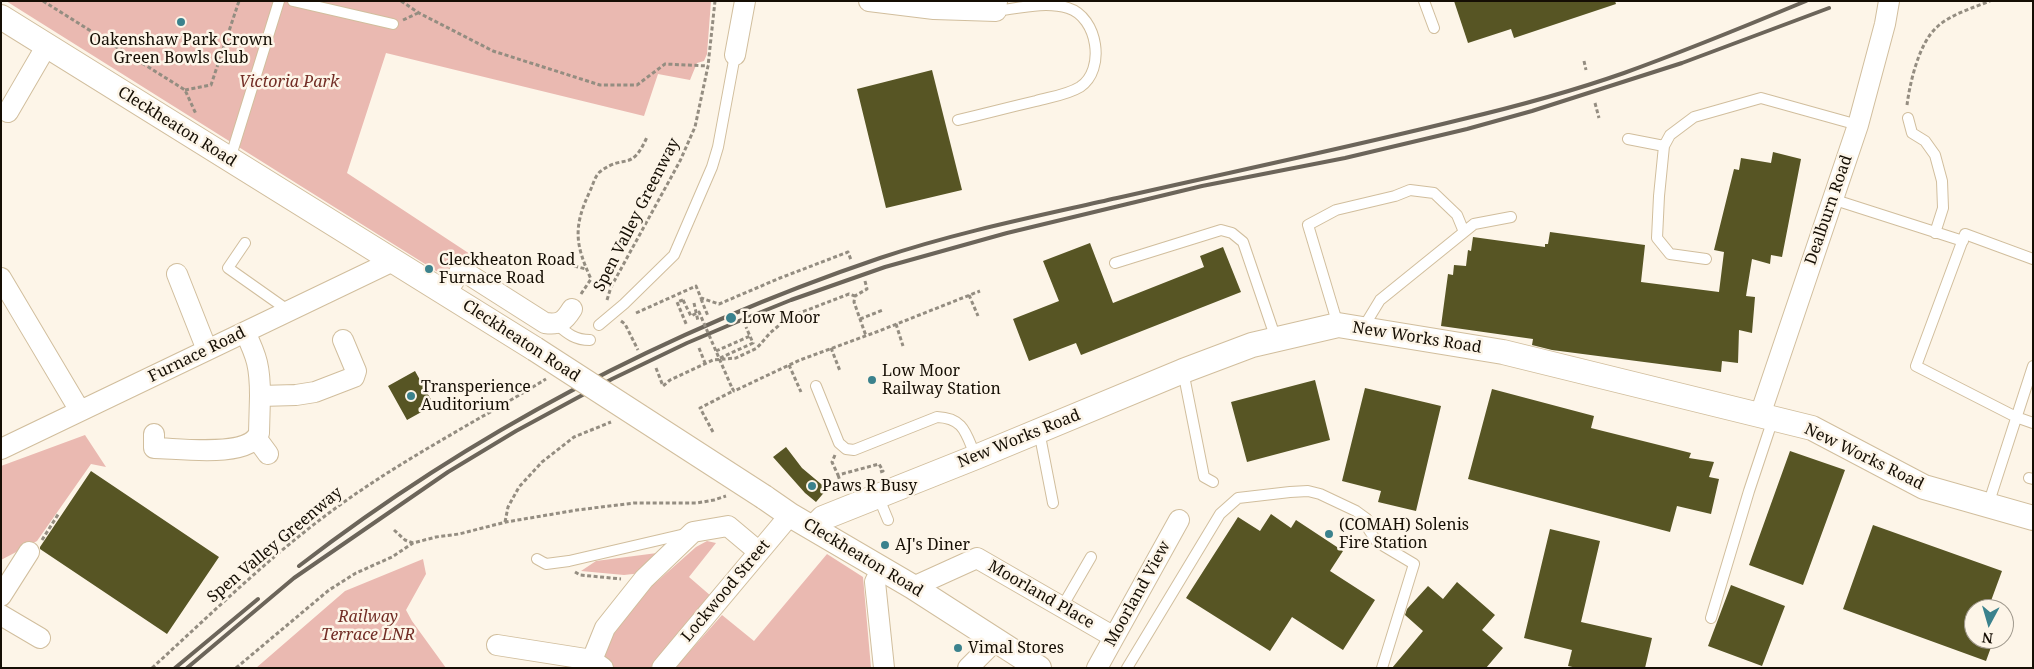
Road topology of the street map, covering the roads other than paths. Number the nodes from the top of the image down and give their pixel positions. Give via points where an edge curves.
1 (279, 1) edge
2 (293, 1) edge
3 (745, 1) edge
4 (868, 1) edge
5 (1424, 1) edge
6 (1889, 1) edge
7 (997, 6) edge
8 (1, 17) edge
9 (393, 24) dead end
10 (1434, 28) dead end
11 (47, 45) junction
12 (735, 55) joint
13 (5, 110) edge
14 (1908, 118) road end
15 (958, 120) dead end
16 (1858, 124) junction
17 (1628, 139) dead end
18 (1664, 146) junction
19 (230, 160) junction
20 (1832, 199) junction
21 (1511, 217) dead end
22 (1464, 232) junction
23 (1935, 233) junction
24 (1962, 241) junction
25 (245, 243) dead end
26 (1706, 259) dead end
27 (2033, 259) edge
28 (393, 261) junction
29 (1115, 263) dead end
30 (176, 274) dead end
31 (1, 278) edge
32 (446, 293) junction
33 (572, 309) road end
34 (289, 311) junction
35 (556, 324) junction
36 (599, 325) road end
37 (1338, 325) junction
38 (1362, 329) junction
39 (245, 332) junction
40 (1276, 339) junction
41 (343, 340) dead end
42 (590, 340) dead end
43 (207, 350) junction
44 (2033, 366) edge
45 (1183, 371) junction
46 (816, 386) dead end
47 (260, 396) junction
48 (80, 411) junction
49 (1767, 417) junction
50 (2016, 417) junction
51 (2033, 423) edge
52 (1039, 431) junction
53 (154, 434) dead end
54 (1, 449) edge
55 (976, 457) junction
56 (1213, 482) dead end
57 (876, 486) junction
58 (1053, 503) dead end
59 (1988, 505) junction
60 (790, 515) junction
61 (2033, 518) edge
62 (888, 520) dead end
63 (1179, 520) dead end
64 (813, 528) junction
65 (693, 532) junction
66 (29, 552) road end
67 (759, 552) junction
68 (1091, 557) dead end
69 (537, 559) dead end
70 (881, 570) junction
71 (913, 587) junction
72 (1, 596) edge
73 (1062, 607) junction
74 (1, 614) edge
75 (1711, 618) dead end
76 (1114, 637) junction
77 (40, 638) dead end
78 (995, 641) junction
79 (497, 645) dead end
80 (597, 664) edge
81 (662, 668) edge
82 (884, 668) edge
83 (968, 668) edge
84 (1039, 668) edge
85 (1097, 668) edge
86 (1127, 668) edge
87 (1382, 668) edge

1 - 19 lane
2 - 9 lane
3 - 12 street
4 - 7 street via 934,9
5 - 10 lane
6 - 16 street, Dealburn Road
7 - 15 lane via 1069,8 1081,15 1088,25 1095,42 1096,59 1081,86 1063,94
8 - 11 street, Cleckheaton Road
11 - 13 street
11 - 19 street, Cleckheaton Road
12 - 36 lane via 712,167 674,255
14 - 23 lane via 1912,133 1925,141 1935,156 1942,181 1943,208
16 - 18 lane via 1762,98 1694,117 1670,135
16 - 20 street, Dealburn Road
17 - 18 lane
18 - 26 lane via 1657,238 1670,254
19 - 28 street, Cleckheaton Road
20 - 23 lane
20 - 49 street, Dealburn Road
21 - 22 lane via 1474,224
22 - 37 lane via 1456,215 1434,192 1410,190 1336,210 1308,225
22 - 38 lane via 1380,300
23 - 24 lane
24 - 27 lane via 1965,234
24 - 50 lane via 1916,366
25 - 34 lane via 228,268
28 - 32 street, Cleckheaton Road
28 - 34 street, Furnace Road
29 - 40 lane via 1221,230 1232,233 1243,242
30 - 43 street
31 - 48 street
32 - 35 street via 459,273 468,274 544,323
32 - 60 street, Cleckheaton Road, bridge
33 - 35 street via 565,320
34 - 39 street, Furnace Road
35 - 42 lane via 570,336
37 - 38 street, New Works Road
37 - 40 street, New Works Road
38 - 49 street, New Works Road via 1503,352
39 - 43 street, Furnace Road
39 - 47 street via 260,370
40 - 45 street, New Works Road
41 - 47 street via 356,371 354,377 315,392
43 - 48 street, Furnace Road
44 - 50 lane
45 - 52 street, New Works Road
45 - 56 lane via 1204,477
46 - 55 lane via 839,443 846,450 854,450 937,417 949,418 962,426
47 - 53 street via 262,447 229,450 154,448
48 - 54 street, Furnace Road
49 - 59 street, New Works Road via 1812,428 1924,487
49 - 75 lane via 1749,491
50 - 51 lane
50 - 59 lane
52 - 55 street, New Works Road
52 - 58 lane
55 - 57 street, New Works Road
57 - 62 lane
57 - 64 street, New Works Road via 823,518
59 - 61 street, New Works Road
60 - 64 street, Cleckheaton Road
60 - 67 street, Lockwood Street
63 - 76 street, Moorland View
64 - 70 street, Cleckheaton Road
65 - 67 street via 728,526
65 - 69 lane via 569,562 546,564
65 - 80 street via 644,579 605,628
66 - 72 street
67 - 81 street, Lockwood Street
68 - 73 lane
70 - 71 street, Cleckheaton Road
70 - 82 street via 875,582
71 - 73 street, Moorland Place via 977,558
71 - 78 street, Cleckheaton Road
73 - 76 street, Moorland Place
74 - 77 street
76 - 85 street, Moorland View
78 - 83 street
78 - 84 street, Cleckheaton Road
79 - 80 street
86 - 87 lane via 1220,514 1238,498 1308,491 1356,511 1367,519 1369,530 1377,542 1414,564

